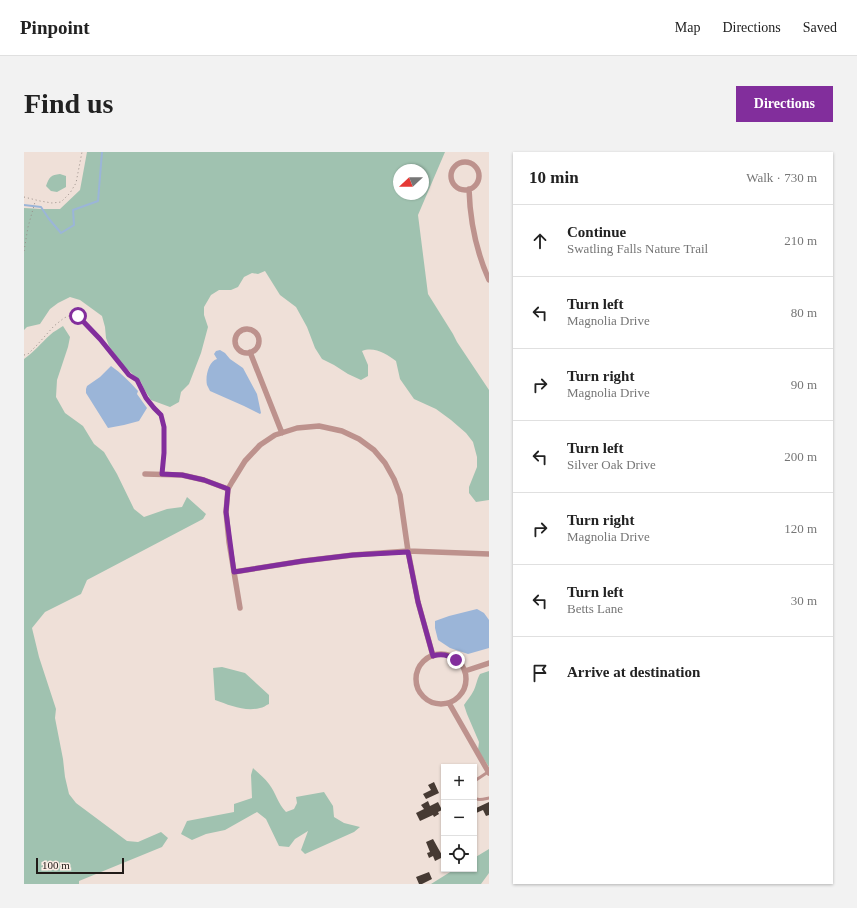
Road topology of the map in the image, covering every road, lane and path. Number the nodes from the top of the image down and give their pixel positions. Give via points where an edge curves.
1 (82, 152) edge
2 (470, 189) junction
3 (24, 197) edge
4 (35, 201) junction
5 (32, 213) junction
6 (31, 218) dead end
7 (24, 251) edge
8 (489, 280) edge
9 (250, 352) junction
10 (24, 355) edge
11 (282, 432) junction
12 (145, 474) dead end
13 (162, 474) junction
14 (228, 489) junction
15 (408, 552) junction
16 (489, 554) edge
17 (234, 572) junction
18 (240, 608) dead end
19 (433, 656) junction
20 (489, 663) edge
21 (465, 671) junction
22 (450, 703) junction
23 (489, 773) edge
24 (477, 779) edge
25 (489, 798) edge
26 (477, 799) edge

1 - 4 path via 76,183 70,193 61,202
2 - 2 street via 479,180 479,173 473,164 460,162 451,172 451,179 459,189
2 - 8 street via 475,240
3 - 4 path
4 - 5 path
4 - 5 path
5 - 6 path
5 - 7 path
9 - 9 street via 258,346 257,334 243,329 236,334 236,346 241,352
9 - 11 street
10 - 13 path via 64,318 78,316 129,375 137,380 146,398 161,415 164,427
11 - 14 street via 260,445 245,461
11 - 15 street via 319,426 359,438 374,450 386,463 400,495
12 - 13 street
13 - 14 street via 204,480
14 - 17 street via 226,512
15 - 16 street
15 - 17 street via 353,555
15 - 19 street
17 - 18 street
19 - 21 street via 450,656
19 - 22 street via 419,668 419,689 429,701 436,704
20 - 21 street
21 - 22 street via 465,686 462,693
22 - 23 street
23 - 24 lane
25 - 26 lane

